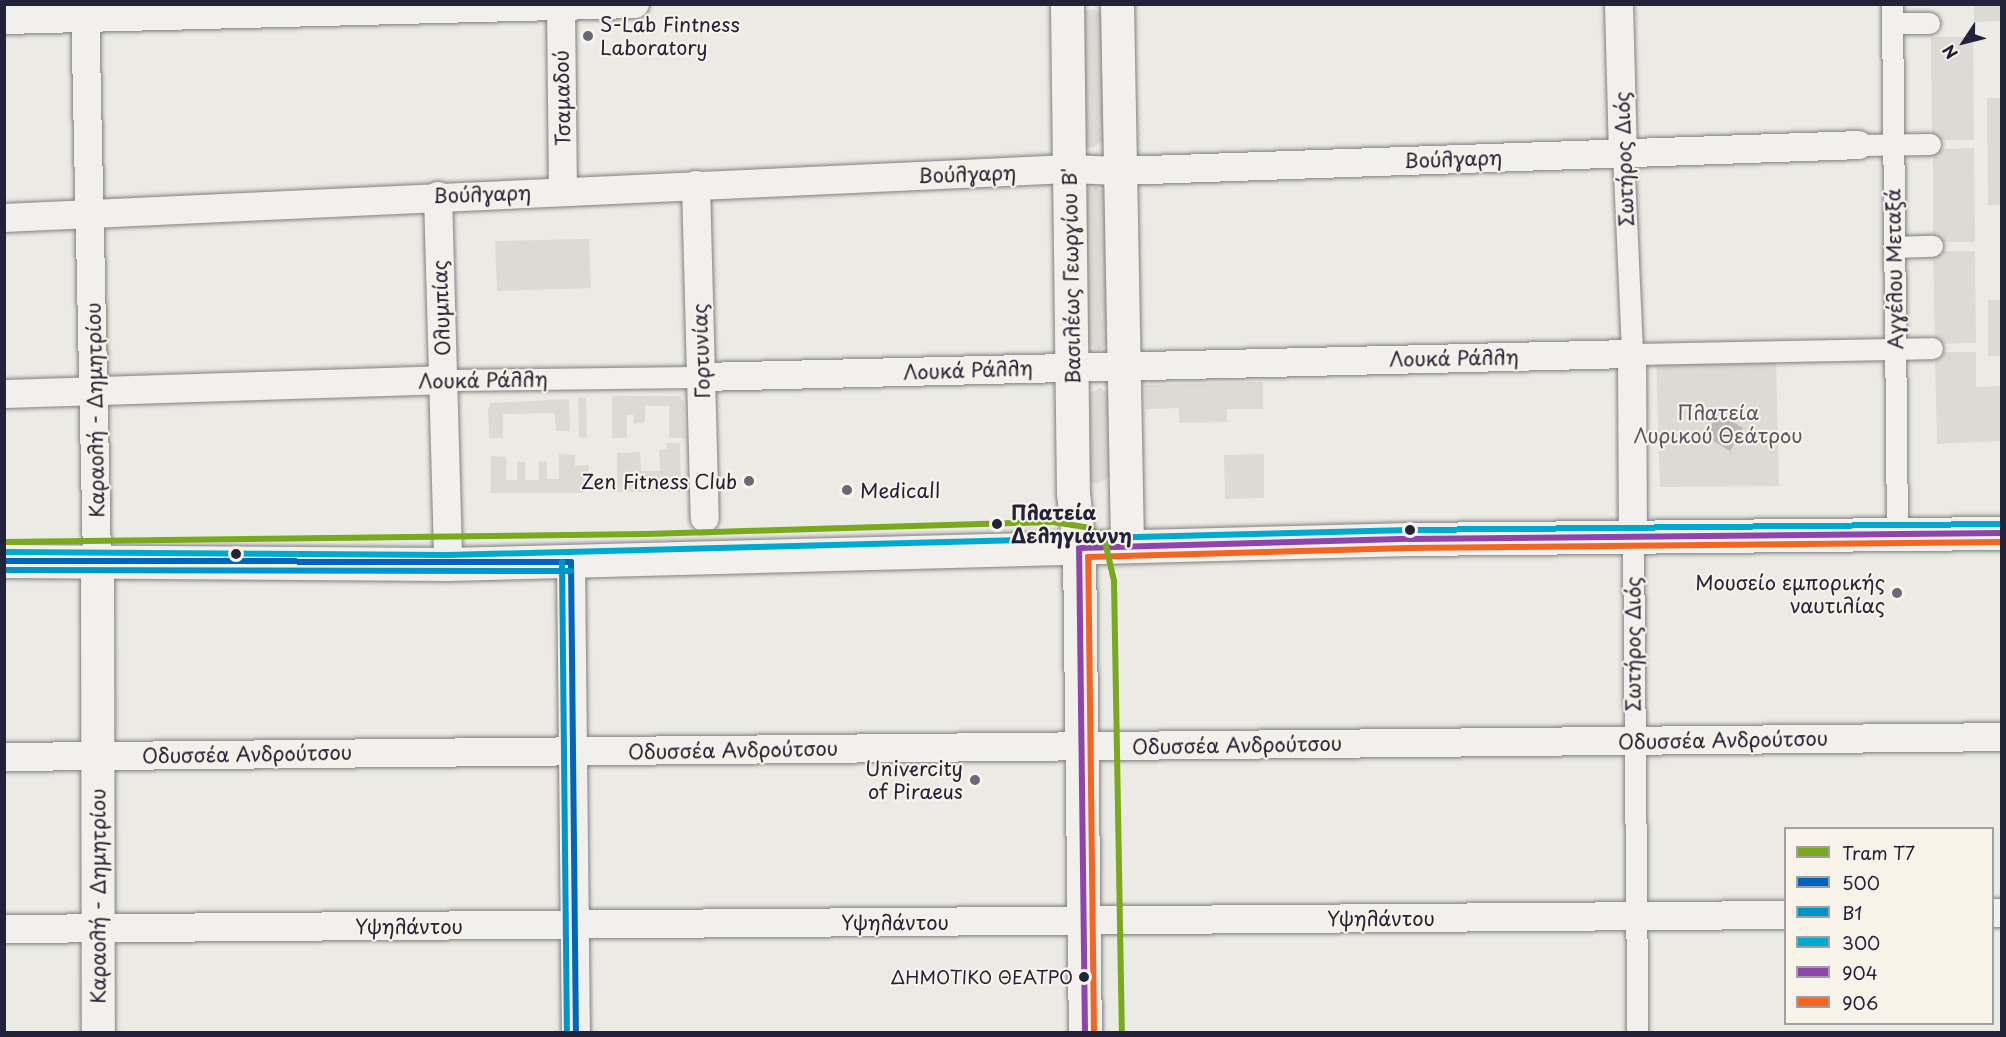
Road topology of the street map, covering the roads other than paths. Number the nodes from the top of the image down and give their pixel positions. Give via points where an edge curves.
1 (634, 4) edge
2 (1067, 4) edge
3 (1117, 4) edge
4 (1619, 4) edge
5 (561, 5) edge
6 (85, 11) edge
7 (1892, 14) edge
8 (4, 20) edge
9 (1929, 23) dead end
10 (1930, 144) dead end
11 (1859, 145) joint
12 (1893, 145) junction
13 (1623, 152) junction
14 (1069, 169) junction
15 (1120, 171) junction
16 (696, 185) junction
17 (563, 191) junction
18 (438, 196) junction
19 (92, 217) junction
20 (4, 218) edge
21 (1932, 246) dead end
22 (1894, 247) junction
23 (1895, 348) junction
24 (1932, 348) dead end
25 (1632, 354) junction
26 (1124, 366) junction
27 (1072, 367) junction
28 (702, 377) junction
29 (442, 380) junction
30 (94, 391) junction
31 (4, 394) edge
32 (705, 518) dead end
33 (2001, 533) edge
34 (1897, 534) junction
35 (1633, 536) junction
36 (1127, 546) junction
37 (1079, 548) junction
38 (97, 560) junction
39 (4, 561) edge
40 (571, 562) junction
41 (447, 564) junction
42 (2001, 737) edge
43 (1634, 741) junction
44 (1082, 746) junction
45 (573, 751) junction
46 (98, 756) junction
47 (4, 757) edge
48 (1784, 915) edge
49 (1636, 916) junction
50 (1084, 921) junction
51 (575, 925) junction
52 (4, 929) edge
53 (99, 929) junction
54 (98, 1032) edge
55 (576, 1032) edge
56 (1085, 1032) edge
57 (1636, 1032) edge

1 - 5 street
2 - 14 main road, Βασιλέως Γεωργίου Β'
3 - 15 main road
4 - 13 street, Σωτήρος Διός
5 - 6 street
5 - 17 street, Τσαμαδού
6 - 8 street
6 - 19 street, Καραολή - Δημητρίου
7 - 9 street
7 - 12 street, Αγγέλου Μεταξά
10 - 12 street, Βούλγαρη
11 - 12 street, Βούλγαρη
11 - 13 street, Βούλγαρη
12 - 22 street, Αγγέλου Μεταξά
13 - 15 street, Βούλγαρη
13 - 25 street, Σωτήρος Διός
14 - 15 street, Βούλγαρη
14 - 16 street, Βούλγαρη
14 - 27 main road, Βασιλέως Γεωργίου Β'
15 - 26 main road
16 - 17 street, Βούλγαρη
16 - 28 street, Γορτυνίας
17 - 18 street, Βούλγαρη
18 - 19 street, Βούλγαρη
18 - 29 street, Ολυμπίας
19 - 20 street, Βούλγαρη
19 - 30 street, Καραολή - Δημητρίου
21 - 22 street
22 - 23 street, Αγγέλου Μεταξά
23 - 24 street, Λουκά Ράλλη
23 - 25 street, Λουκά Ράλλη
23 - 34 street, Αγγέλου Μεταξά
25 - 26 street, Λουκά Ράλλη
25 - 35 street, Σωτήρος Διός
26 - 27 street, Λουκά Ράλλη
26 - 36 main road
27 - 28 street, Λουκά Ράλλη
27 - 37 main road, Βασιλέως Γεωργίου Β' via 1073,493
28 - 29 street, Λουκά Ράλλη
28 - 32 street, Γορτυνίας
29 - 30 street, Λουκά Ράλλη
29 - 41 street, Ολυμπίας
30 - 31 street, Λουκά Ράλλη
30 - 38 street, Καραολή - Δημητρίου
33 - 34 main road
34 - 35 main road
35 - 36 main road
35 - 43 street, Σωτήρος Διός
36 - 37 main road
37 - 40 main road
37 - 44 main road, Βασιλέως Γεωργίου Β'
38 - 39 main road
38 - 41 main road
38 - 46 main road, Καραολή - Δημητρίου
40 - 41 main road
40 - 45 street
42 - 43 street, Οδυσσέα Ανδρούτσου
43 - 44 street, Οδυσσέα Ανδρούτσου
43 - 49 street, Σωτήρος Διός
44 - 45 street, Οδυσσέα Ανδρούτσου
44 - 50 main road, Βασιλέως Γεωργίου Β'
45 - 46 street, Οδυσσέα Ανδρούτσου
45 - 51 street
46 - 47 street, Οδυσσέα Ανδρούτσου
46 - 53 main road, Καραολή - Δημητρίου
48 - 49 street, Υψηλάντου
49 - 50 street, Υψηλάντου
49 - 57 street, Σωτήρος Διός
50 - 51 street, Υψηλάντου
50 - 56 main road, Βασιλέως Γεωργίου Β'
51 - 53 street, Υψηλάντου
51 - 55 street
52 - 53 street, Υψηλάντου
53 - 54 main road, Καραολή - Δημητρίου

